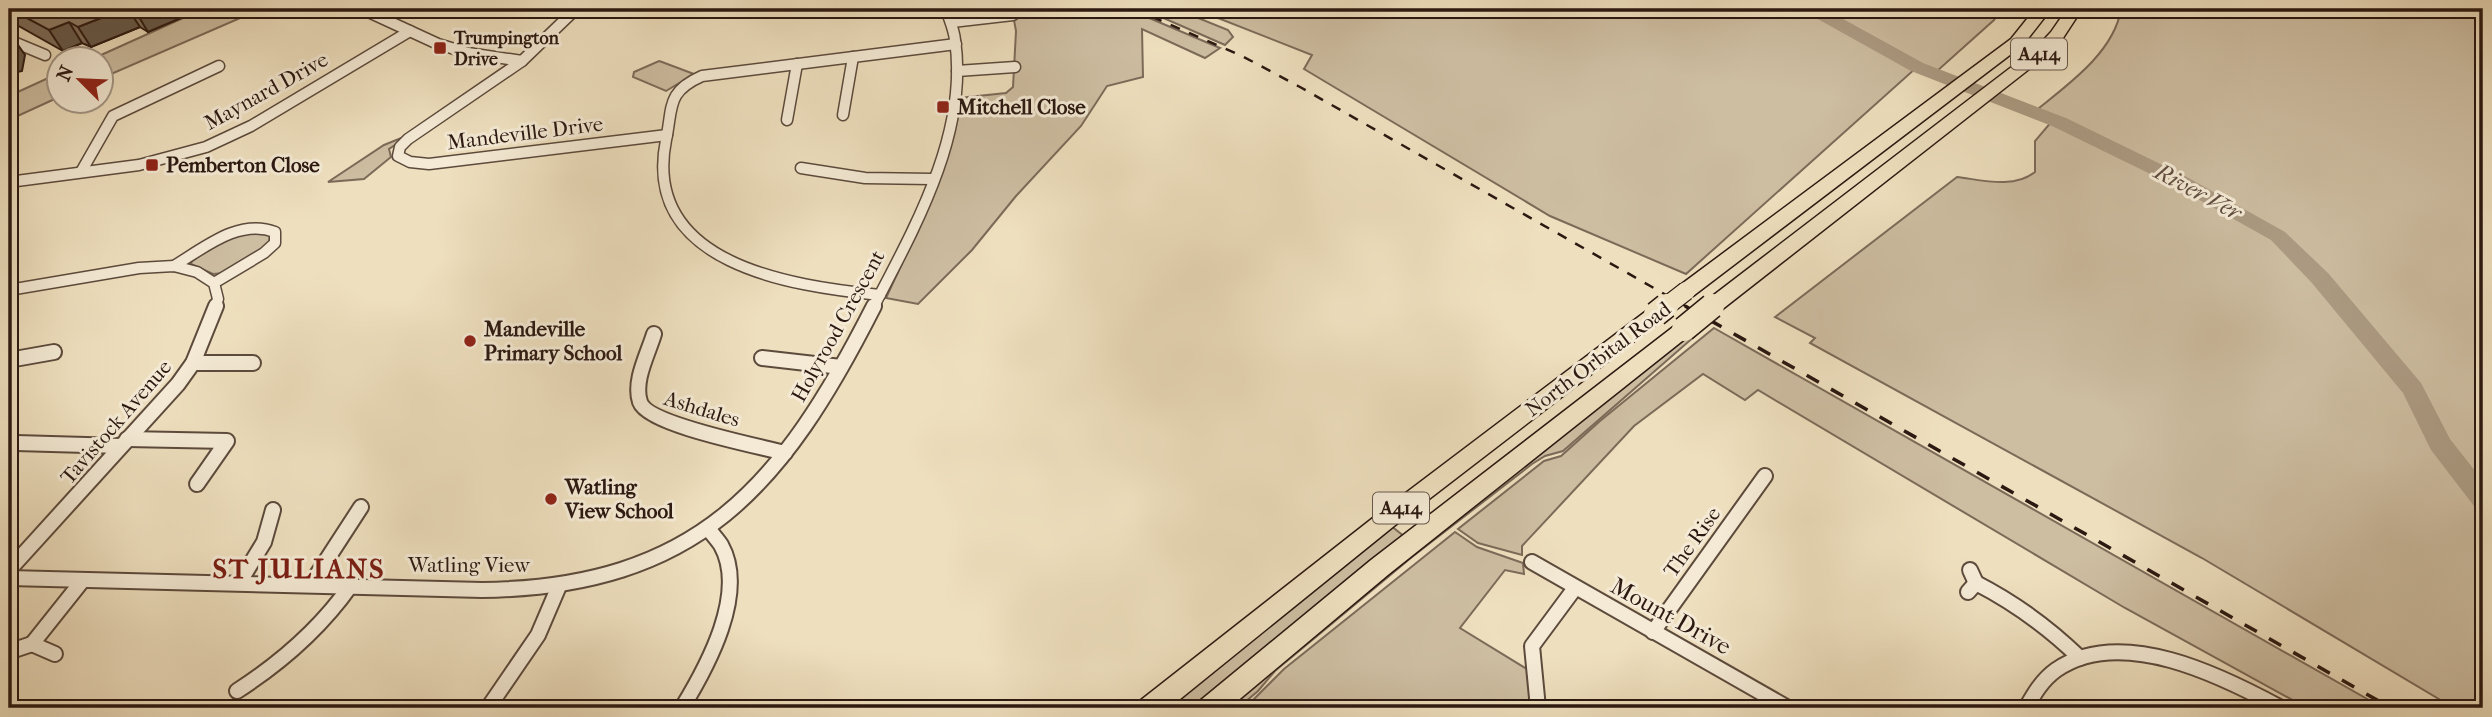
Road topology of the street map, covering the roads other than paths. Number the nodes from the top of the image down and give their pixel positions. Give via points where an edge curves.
1 (362, 9) edge
2 (576, 9) edge
3 (946, 9) edge
4 (2043, 9) edge
5 (2074, 9) edge
6 (1013, 15) dead end
7 (952, 22) junction
8 (410, 31) junction
9 (9, 40) edge
10 (956, 44) junction
11 (45, 55) dead end
12 (853, 57) junction
13 (523, 61) junction
14 (797, 64) junction
15 (219, 66) dead end
16 (1015, 67) dead end
17 (957, 71) junction
18 (843, 115) dead end
19 (787, 120) dead end
20 (667, 135) junction
21 (400, 147) joint
22 (801, 167) dead end
23 (80, 172) junction
24 (932, 179) junction
25 (9, 183) edge
26 (174, 266) junction
27 (214, 283) junction
28 (9, 290) edge
29 (880, 295) junction
30 (654, 334) dead end
31 (54, 352) dead end
32 (762, 358) dead end
33 (9, 360) edge
34 (193, 363) junction
35 (253, 363) dead end
36 (841, 367) junction
37 (124, 442) junction
38 (16, 443) dead end
39 (785, 453) junction
40 (1765, 476) dead end
41 (197, 484) dead end
42 (361, 507) dead end
43 (273, 510) dead end
44 (708, 528) junction
45 (1532, 562) dead end
46 (9, 570) edge
47 (9, 578) edge
48 (83, 580) junction
49 (1971, 582) dead end
50 (239, 583) junction
51 (311, 584) junction
52 (351, 585) junction
53 (559, 586) junction
54 (1576, 588) junction
55 (1653, 632) junction
56 (32, 644) junction
57 (11, 651) dead end
58 (55, 654) dead end
59 (2080, 658) junction
60 (237, 691) dead end
61 (488, 708) edge
62 (682, 708) edge
63 (1150, 708) edge
64 (1210, 708) edge
65 (1538, 708) edge
66 (1788, 708) edge
67 (2026, 708) edge
68 (2281, 708) edge

1 - 8 street
2 - 13 street
3 - 7 street, Holyrood Crescent
4 - 63 highway, North Orbital Road / A414, bridge via 2017,42 1386,520
5 - 64 highway, North Orbital Road / A414, bridge via 2041,52 1380,567
6 - 7 street
7 - 10 street, Holyrood Crescent
8 - 13 street via 468,53
8 - 23 street, Maynard Drive via 222,141 159,161
9 - 11 street
10 - 12 street
10 - 17 street, Holyrood Crescent
12 - 14 street
12 - 18 street
13 - 21 street
14 - 19 street
14 - 20 street via 711,75 684,85 670,99
15 - 23 street via 113,116
16 - 17 street
17 - 24 street, Holyrood Crescent via 953,106
20 - 21 street, Mandeville Drive via 429,164 403,159 398,156
20 - 29 street via 661,171 669,204 709,249 778,280
22 - 24 street via 865,178
23 - 25 street, Maynard Drive
24 - 29 street, Holyrood Crescent
26 - 27 street
26 - 27 street via 240,230 275,232 272,247
26 - 28 street
27 - 34 street, Tavistock Avenue via 218,299
29 - 36 street, Holyrood Crescent
30 - 39 street, Ashdales via 638,383 640,403 647,411 665,422
31 - 33 street
32 - 36 street
34 - 35 street
34 - 37 street, Tavistock Avenue
36 - 39 street, Holyrood Crescent
37 - 38 street
37 - 41 street via 228,441
37 - 46 street, Tavistock Avenue
39 - 44 street, Holyrood Crescent via 758,487
40 - 55 street, The Rise
42 - 51 street
43 - 50 street via 264,542
44 - 53 street, Watling View via 632,566
44 - 62 street via 727,558 729,594 719,634
45 - 54 street, Mount Drive
47 - 48 street, Watling View
48 - 50 street, Watling View
48 - 56 street
49 - 59 street via 2008,598
50 - 51 street, Watling View
51 - 52 street, Watling View
52 - 53 street, Watling View
52 - 60 street via 298,648
53 - 61 street via 537,638
54 - 55 street, Mount Drive
54 - 65 street via 1532,646
55 - 66 street, Mount Drive
56 - 57 street
56 - 58 street
59 - 67 street via 2043,680
59 - 68 street via 2128,654 2171,661 2223,678

